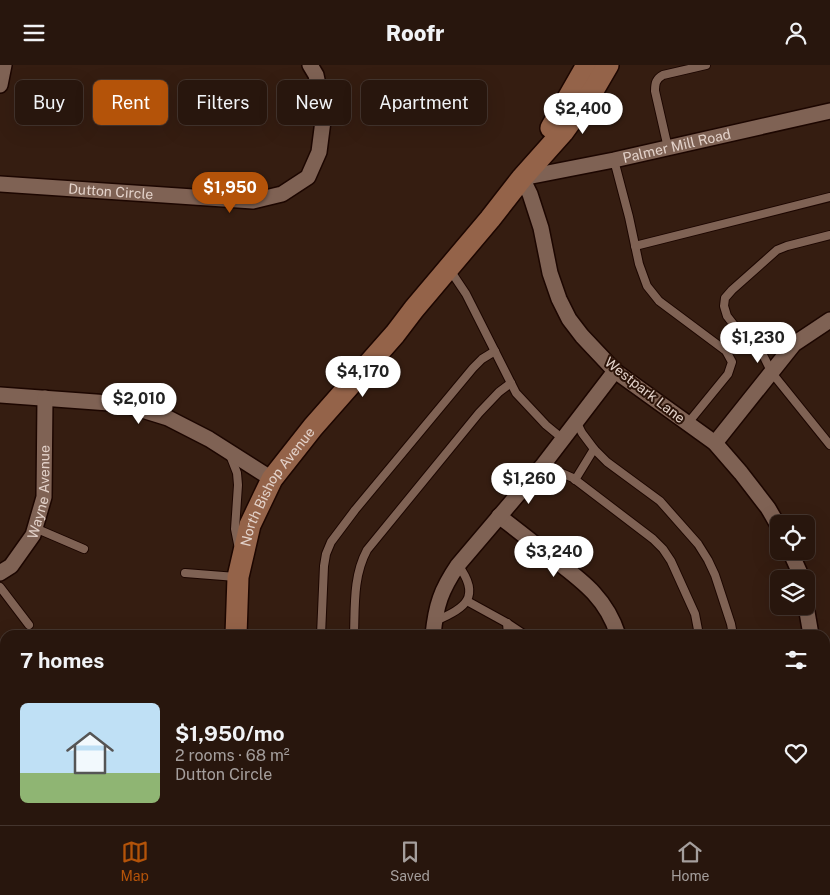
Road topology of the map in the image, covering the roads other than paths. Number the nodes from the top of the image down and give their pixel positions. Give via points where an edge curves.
1 (4, 65) edge
2 (310, 65) edge
3 (586, 65) edge
4 (608, 65) edge
5 (706, 65) edge
6 (0, 85) edge
7 (830, 111) edge
8 (668, 148) junction
9 (614, 160) junction
10 (522, 178) junction
11 (0, 184) edge
12 (830, 197) edge
13 (830, 235) edge
14 (635, 246) junction
15 (448, 269) junction
16 (829, 323) edge
17 (495, 351) junction
18 (615, 371) junction
19 (772, 371) junction
20 (511, 383) junction
21 (0, 395) edge
22 (45, 398) junction
23 (576, 421) junction
24 (688, 423) junction
25 (563, 439) junction
26 (715, 443) junction
27 (830, 445) edge
28 (594, 449) junction
29 (228, 451) junction
30 (543, 465) junction
31 (272, 479) junction
32 (575, 479) junction
33 (772, 515) edge
34 (499, 516) junction
35 (35, 528) junction
36 (84, 549) dead end
37 (458, 565) junction
38 (240, 570) junction
39 (0, 573) edge
40 (185, 573) dead end
41 (0, 587) edge
42 (467, 601) junction
43 (808, 615) edge
44 (507, 623) junction
45 (29, 625) dead end
46 (434, 628) edge
47 (236, 630) edge
48 (321, 630) edge
49 (354, 630) edge
50 (508, 630) edge
51 (518, 630) edge
52 (616, 630) edge
53 (698, 630) edge
54 (732, 630) edge
55 (810, 630) edge

1 - 6 street
2 - 11 street, Dutton Circle via 316,75 324,113 319,152 308,177 282,194 253,201
3 - 10 main road
4 - 10 main road via 563,132
5 - 8 lane via 663,75 655,83
7 - 8 street, Palmer Mill Road
8 - 9 street, Palmer Mill Road
9 - 10 street, Palmer Mill Road
9 - 14 lane
10 - 15 main road, North Bishop Avenue
10 - 18 street, Westpark Lane via 541,229 559,299 582,336
12 - 14 lane
13 - 19 lane via 778,250 725,298 727,316 763,355
14 - 24 lane via 646,286 659,301 726,351 732,362 728,375
15 - 17 lane via 466,294
15 - 31 main road, North Bishop Avenue
16 - 19 street via 794,344
17 - 20 lane
17 - 48 lane via 473,367 331,542 324,567
18 - 23 street
18 - 24 street, Westpark Lane
19 - 26 street
19 - 27 lane
20 - 25 lane via 530,409
20 - 49 lane via 479,413 367,550 356,584
21 - 22 street
22 - 29 street via 123,404 168,418
22 - 35 street, Wayne Avenue via 44,497
23 - 25 street
23 - 28 lane
24 - 26 street, Westpark Lane
25 - 30 street
26 - 33 street, Westpark Lane
28 - 32 lane
28 - 54 lane via 660,501 698,544 716,575
29 - 31 street
29 - 38 lane via 237,473 235,529
30 - 32 lane
30 - 34 street
31 - 38 main road, North Bishop Avenue via 250,525
32 - 53 lane via 663,549 695,614
34 - 37 street
34 - 52 street via 584,582 606,609
35 - 36 lane
35 - 39 street, Wayne Avenue via 11,566
37 - 42 lane via 470,587
37 - 46 street via 438,603
38 - 40 lane
38 - 47 main road, North Bishop Avenue
41 - 45 lane
42 - 44 lane
42 - 46 lane
43 - 55 street
44 - 50 lane
44 - 51 lane

